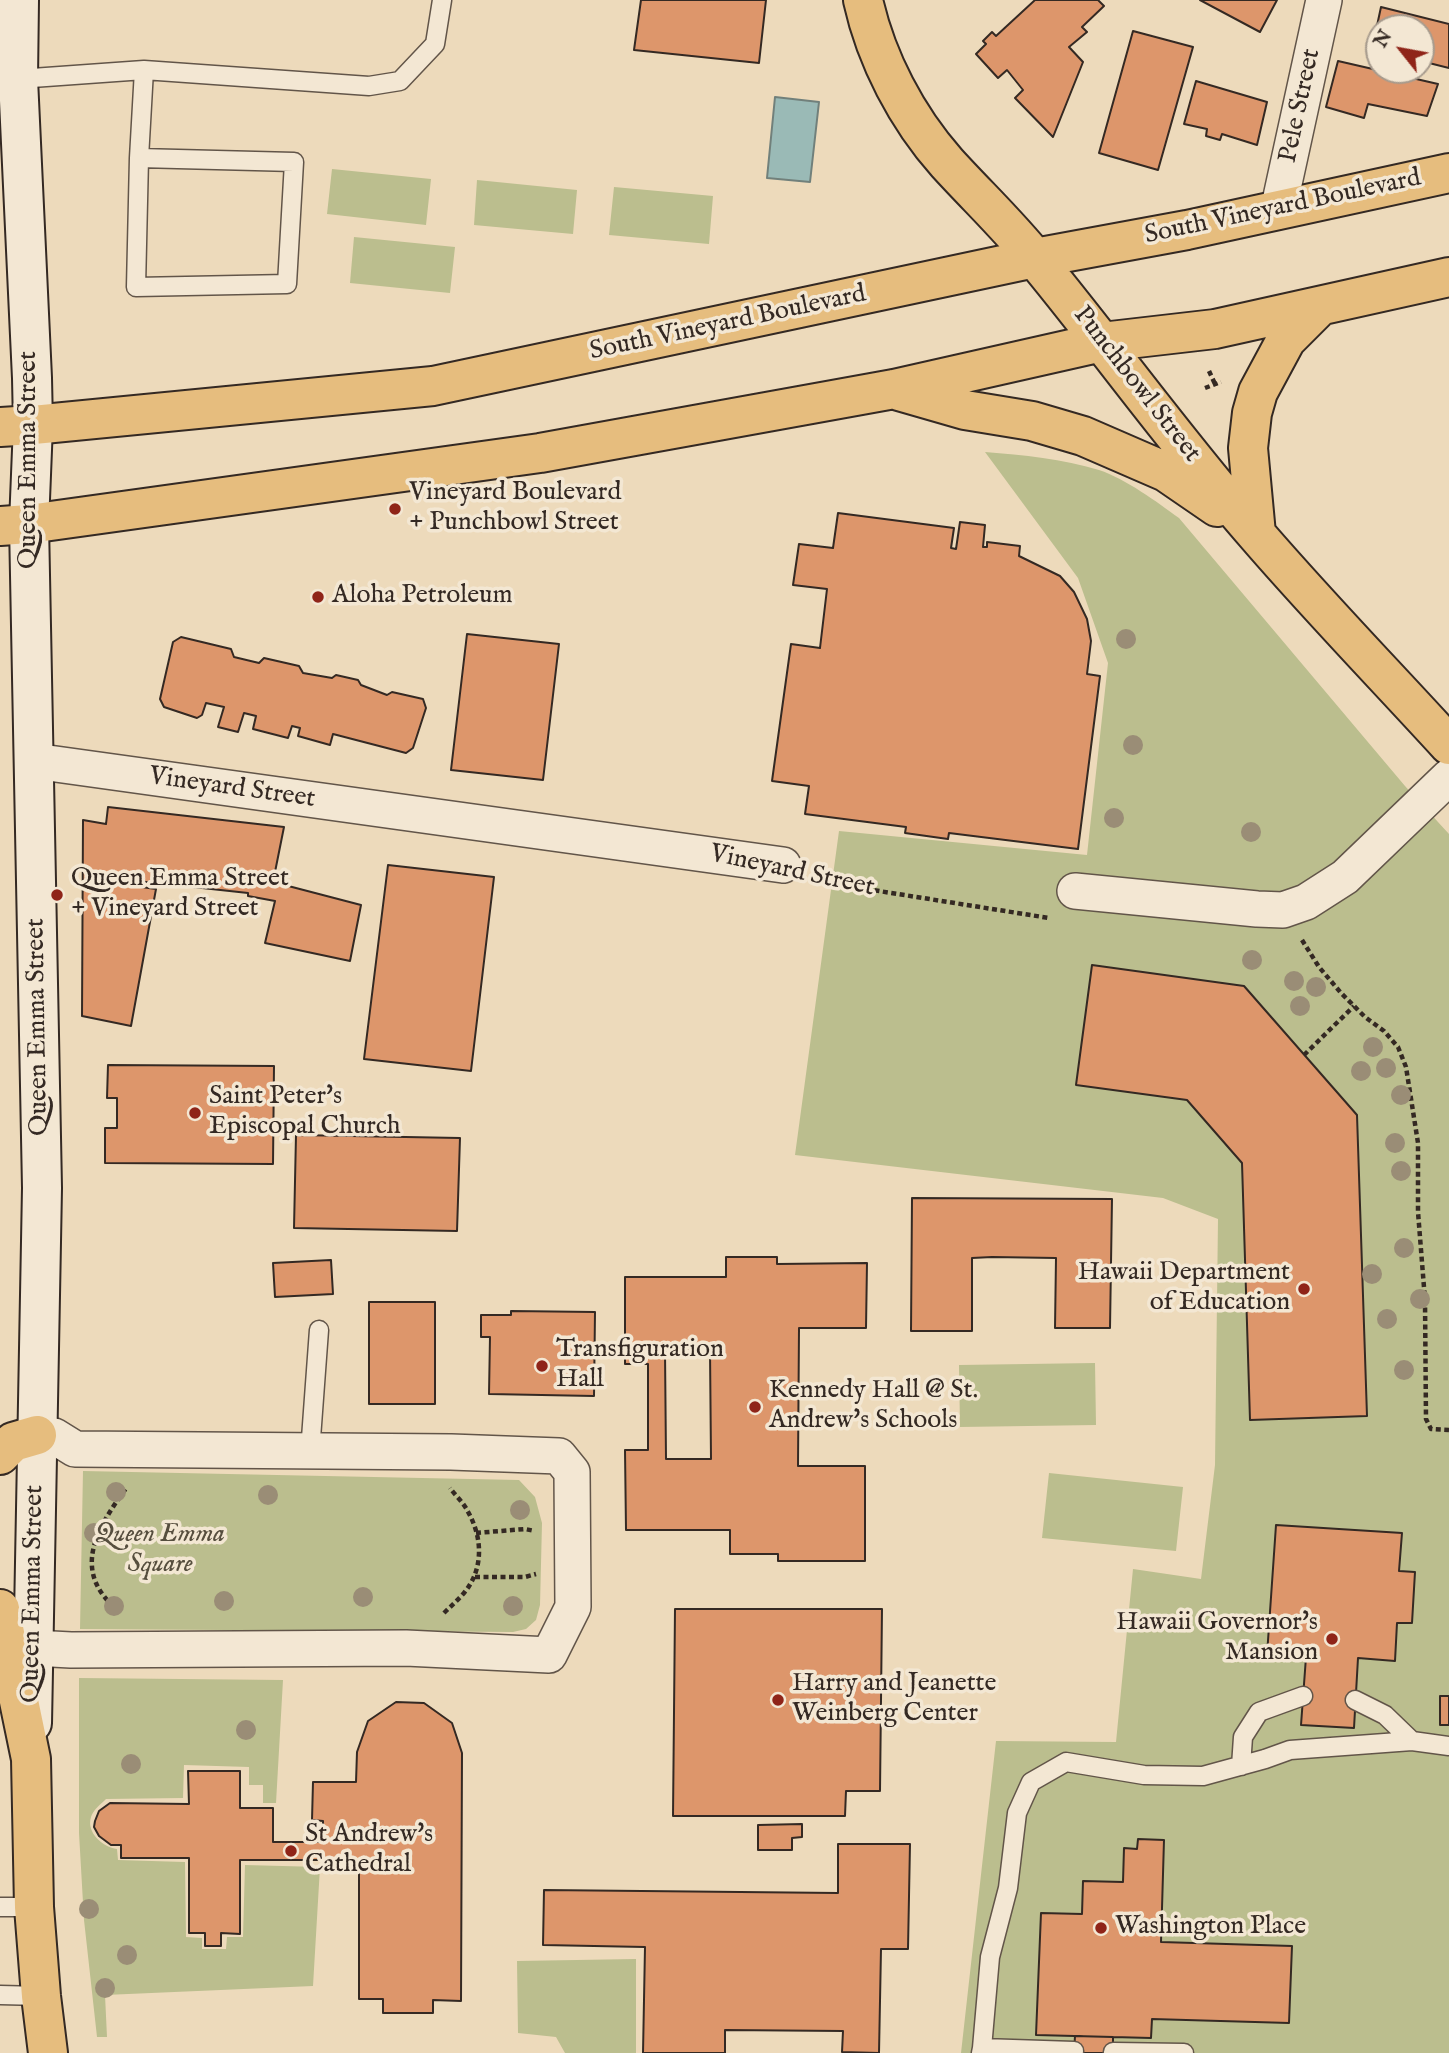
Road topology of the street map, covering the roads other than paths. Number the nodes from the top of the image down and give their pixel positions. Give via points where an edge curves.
1 (19, 0) edge
2 (442, 0) edge
3 (863, 0) edge
4 (1324, 0) edge
5 (144, 70) junction
6 (18, 79) junction
7 (139, 158) junction
8 (1449, 173) edge
9 (1278, 211) junction
10 (1035, 258) junction
11 (1449, 277) edge
12 (1319, 307) junction
13 (1102, 342) junction
14 (894, 389) junction
15 (16, 426) edge
16 (14, 525) edge
17 (1256, 534) junction
18 (1449, 745) edge
19 (34, 761) junction
20 (1449, 777) edge
21 (783, 864) road end
22 (1075, 891) road end
23 (319, 1330) dead end
24 (37, 1435) junction
25 (310, 1452) junction
26 (0, 1455) edge
27 (0, 1609) edge
28 (33, 1648) junction
29 (1303, 1696) dead end
30 (1355, 1700) dead end
31 (1412, 1741) junction
32 (1449, 1746) edge
33 (31, 1759) junction
34 (1241, 1766) junction
35 (17, 1907) edge
36 (0, 1995) edge
37 (41, 1996) junction
38 (982, 2050) edge
39 (1074, 2051) dead end
40 (1113, 2052) edge
41 (48, 2053) edge
42 (1184, 2053) edge

1 - 6 street, Queen Emma Street
2 - 5 lane via 436,44 400,81 369,86
3 - 10 main road, Punchbowl Street via 877,47 915,120 947,163
4 - 9 street, Pele Street
5 - 6 lane
5 - 7 lane
6 - 15 street, Queen Emma Street
7 - 7 lane via 294,162 287,284 136,287
8 - 9 main road, South Vineyard Boulevard
9 - 10 main road, South Vineyard Boulevard
10 - 13 main road, Punchbowl Street
10 - 15 main road, South Vineyard Boulevard via 433,386
11 - 12 main road
12 - 13 main road via 1215,329
12 - 17 main road via 1286,340 1252,413 1248,448
13 - 14 main road
13 - 17 main road, Punchbowl Street
14 - 16 main road via 540,453
14 - 17 main road via 965,410 1032,421 1109,446 1166,472
15 - 16 street, Queen Emma Street
16 - 19 street, Queen Emma Street
17 - 18 main road, Punchbowl Street
19 - 21 street, Vineyard Street
19 - 24 street, Queen Emma Street via 42,1188
20 - 22 street via 1345,877 1306,902 1283,909 1257,909
23 - 25 lane
24 - 25 street via 54,1436 75,1449
24 - 26 main road via 13,1442
24 - 28 street, Queen Emma Street
25 - 28 street via 559,1456 572,1472 573,1606 549,1655 406,1648
27 - 33 main road
28 - 33 street, Queen Emma Street
29 - 34 lane via 1259,1712 1243,1737
30 - 31 lane via 1385,1715
31 - 32 lane
31 - 34 lane via 1290,1749
33 - 35 main road, Queen Emma Street
34 - 38 lane via 1203,1776 1144,1775 1066,1762 1031,1782 1017,1813 1007,1888 990,1957
35 - 37 main road, Queen Emma Street
36 - 37 lane
37 - 41 main road, Queen Emma Street
38 - 39 lane
40 - 42 lane

